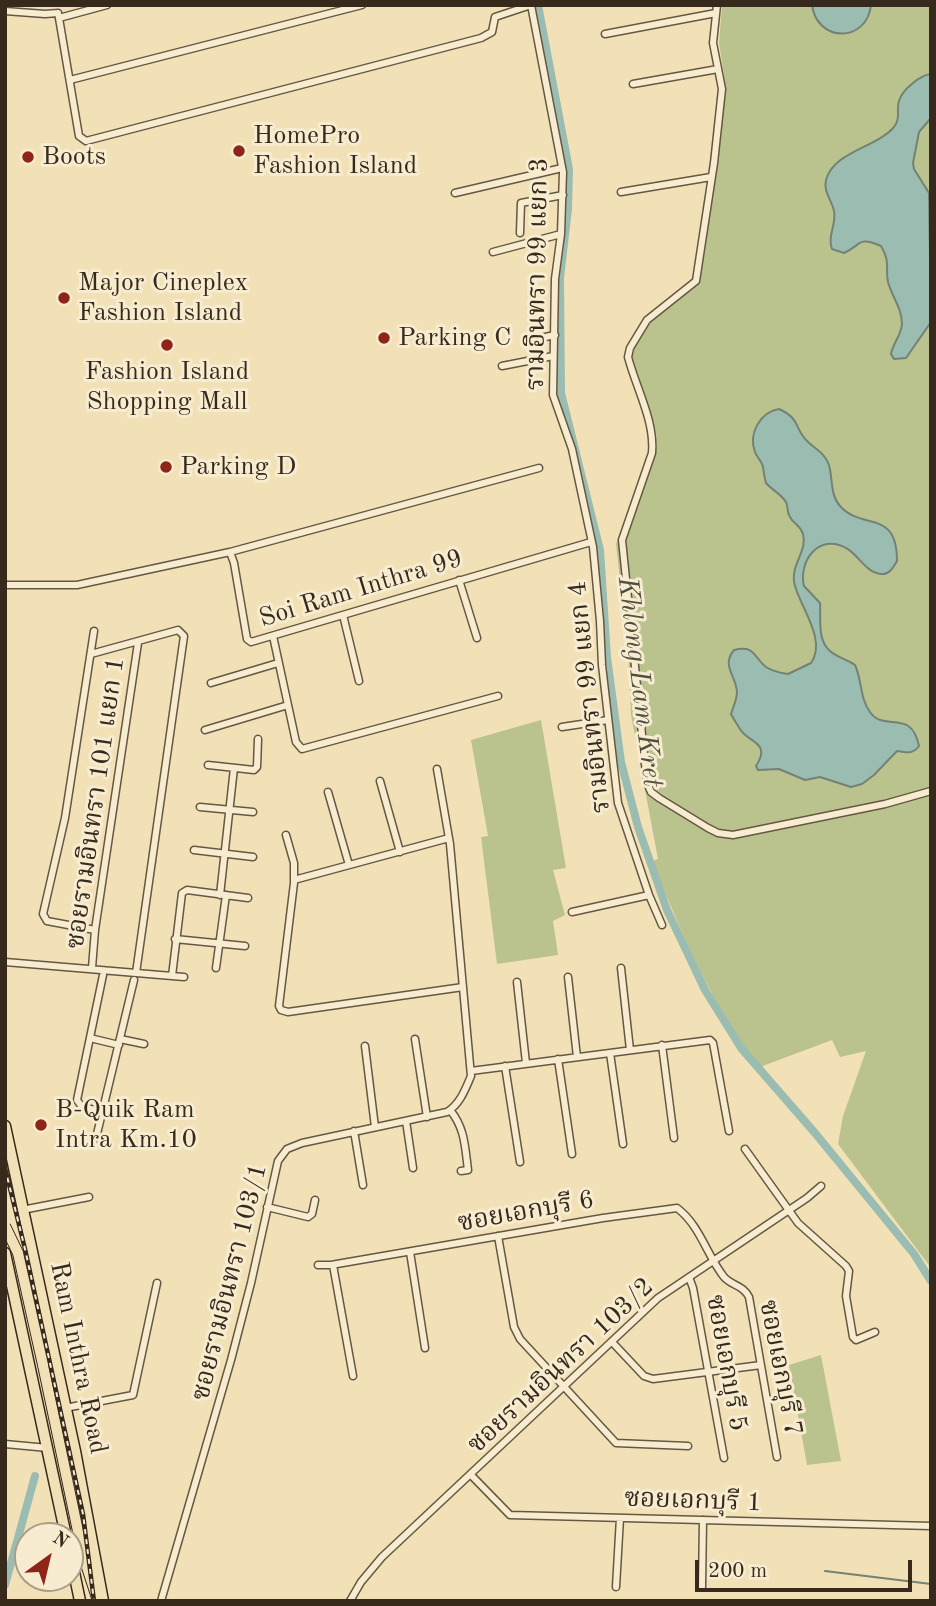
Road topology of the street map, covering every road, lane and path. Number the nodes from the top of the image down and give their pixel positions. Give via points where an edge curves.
1 (107, 5) edge
2 (362, 5) edge
3 (531, 5) edge
4 (717, 9) edge
5 (5, 11) edge
6 (58, 12) edge
7 (605, 34) dead end
8 (718, 69) junction
9 (70, 80) junction
10 (633, 84) dead end
11 (562, 168) junction
12 (711, 177) junction
13 (621, 192) dead end
14 (455, 193) dead end
15 (563, 195) junction
16 (520, 233) dead end
17 (561, 234) junction
18 (493, 252) dead end
19 (555, 335) junction
20 (531, 340) dead end
21 (553, 356) junction
22 (502, 366) dead end
23 (539, 468) dead end
24 (591, 542) junction
25 (230, 552) junction
26 (459, 580) junction
27 (5, 585) edge
28 (343, 615) junction
29 (94, 631) dead end
30 (273, 636) junction
31 (477, 638) dead end
32 (138, 643) junction
33 (91, 654) junction
34 (278, 663) junction
35 (359, 681) dead end
36 (211, 683) dead end
37 (498, 696) dead end
38 (288, 705) junction
39 (608, 720) junction
40 (562, 727) dead end
41 (205, 730) dead end
42 (258, 739) dead end
43 (208, 765) dead end
44 (234, 768) junction
45 (437, 769) dead end
46 (380, 781) dead end
47 (931, 791) edge
48 (328, 792) dead end
49 (200, 807) dead end
50 (229, 810) junction
51 (253, 812) dead end
52 (286, 835) dead end
53 (449, 838) junction
54 (194, 850) dead end
55 (400, 852) junction
56 (225, 853) junction
57 (253, 857) dead end
58 (349, 865) junction
59 (294, 880) junction
60 (223, 895) junction
61 (649, 895) junction
62 (248, 898) dead end
63 (572, 912) dead end
64 (662, 925) dead end
65 (95, 930) junction
66 (175, 939) junction
67 (219, 944) junction
68 (245, 946) dead end
69 (5, 962) edge
70 (92, 968) junction
71 (216, 968) dead end
72 (621, 968) dead end
73 (103, 975) dead end
74 (135, 976) junction
75 (172, 976) junction
76 (568, 977) dead end
77 (184, 978) dead end
78 (517, 982) dead end
79 (463, 986) junction
80 (90, 1038) junction
81 (415, 1039) dead end
82 (119, 1042) junction
83 (144, 1044) dead end
84 (662, 1045) junction
85 (365, 1046) dead end
86 (630, 1050) junction
87 (610, 1053) junction
88 (577, 1057) junction
89 (558, 1059) junction
90 (526, 1063) junction
91 (505, 1066) junction
92 (471, 1071) junction
93 (450, 1110) junction
94 (103, 1112) junction
95 (427, 1117) junction
96 (406, 1121) junction
97 (5, 1126) edge
98 (374, 1127) junction
99 (354, 1131) junction
100 (729, 1131) dead end
101 (96, 1138) dead end
102 (674, 1138) dead end
103 (623, 1144) dead end
104 (7, 1147) edge
105 (745, 1149) dead end
106 (572, 1154) dead end
107 (520, 1162) dead end
108 (413, 1168) dead end
109 (461, 1171) dead end
110 (11, 1182) edge
111 (363, 1185) dead end
112 (821, 1186) dead end
113 (89, 1197) dead end
114 (315, 1200) dead end
115 (267, 1207) junction
116 (22, 1210) junction
117 (788, 1211) junction
118 (5, 1226) edge
119 (498, 1236) junction
120 (410, 1252) junction
121 (5, 1253) edge
122 (714, 1260) junction
123 (7, 1265) junction
124 (317, 1265) dead end
125 (333, 1265) junction
126 (35, 1266) junction
127 (689, 1277) junction
128 (157, 1283) dead end
129 (875, 1332) dead end
130 (612, 1342) junction
131 (425, 1348) dead end
132 (761, 1365) junction
133 (709, 1373) junction
134 (353, 1376) dead end
135 (565, 1387) junction
136 (65, 1408) junction
137 (5, 1444) edge
138 (688, 1446) dead end
139 (48, 1448) junction
140 (777, 1457) dead end
141 (724, 1458) dead end
142 (471, 1475) junction
143 (620, 1518) junction
144 (703, 1520) junction
145 (63, 1522) edge
146 (931, 1526) edge
147 (616, 1587) dead end
148 (702, 1587) dead end
149 (98, 1601) edge
150 (103, 1601) edge
151 (161, 1601) edge
152 (350, 1601) edge

1 - 6 street
2 - 9 street
3 - 9 street via 495,17 492,32 481,38 86,141 79,136
3 - 11 street, รามอินทรา 99 แยก 3
4 - 7 street
4 - 8 street via 713,43
5 - 6 street
6 - 9 street
8 - 10 street
8 - 12 street via 722,89
11 - 14 street
11 - 15 street, รามอินทรา 99 แยก 3
12 - 13 street
12 - 47 street via 695,281 647,320 628,358 653,444 622,540 647,783 659,798 708,828 733,835
15 - 16 street via 522,203
15 - 17 street, รามอินทรา 99 แยก 3
17 - 18 street
17 - 19 street, รามอินทรา 99 แยก 3
19 - 20 street
19 - 21 street, รามอินทรา 99 แยก 3
21 - 22 street
21 - 24 street, รามอินทรา 99 แยก 3 via 553,394 572,449
23 - 25 street
24 - 26 street, Soi Ram Inthra 99
24 - 39 street, รามอินทรา 99 แยก 4
25 - 27 street via 77,585
25 - 30 street, Soi Ram Inthra 99 via 247,639
26 - 28 street, Soi Ram Inthra 99
26 - 31 street
28 - 30 street, Soi Ram Inthra 99
28 - 35 street
29 - 33 street
30 - 34 street
32 - 33 street
32 - 65 street, ซอยรามอินทรา 101 แยก 1
32 - 74 street via 178,630 184,636
33 - 65 street via 65,818 43,914 47,921
34 - 36 street
34 - 38 street
37 - 38 street via 302,749
38 - 41 street
39 - 40 street
39 - 61 street, รามอินทรา 99 แยก 4 via 618,803
42 - 44 street via 256,769
43 - 44 street
44 - 50 street
45 - 53 street
46 - 55 street
48 - 58 street
49 - 50 street
50 - 51 street
50 - 56 street
52 - 59 street
53 - 55 street
53 - 79 street
54 - 56 street
55 - 58 street
56 - 57 street
56 - 60 street
58 - 59 street
59 - 79 street via 279,1006 283,1011
60 - 62 street
60 - 66 street via 182,893
60 - 67 street
61 - 63 street
61 - 64 street, รามอินทรา 99 แยก 4
65 - 70 street, ซอยรามอินทรา 101 แยก 1
66 - 67 street
66 - 75 street
67 - 68 street
67 - 71 street
69 - 70 street
70 - 74 street
72 - 86 street
73 - 80 street
74 - 75 street
74 - 82 street
75 - 77 street
76 - 88 street
78 - 90 street
79 - 92 street
80 - 82 street
80 - 94 street via 77,1100 82,1107
81 - 95 street
82 - 83 street
82 - 94 street
84 - 86 street
84 - 100 street via 713,1043
84 - 102 street
85 - 98 street
86 - 87 street
87 - 88 street
87 - 103 street
88 - 89 street
89 - 90 street
89 - 106 street
90 - 91 street
91 - 92 street
91 - 107 street
92 - 93 street via 460,1099
93 - 95 street, ซอยรามอินทรา 103/1
93 - 109 street via 460,1121 464,1136 468,1170
94 - 101 street
95 - 96 street, ซอยรามอินทรา 103/1
96 - 98 street, ซอยรามอินทรา 103/1
96 - 108 street
97 - 104 highway, Ram Inthra Road
98 - 99 street, ซอยรามอินทรา 103/1
99 - 111 street
99 - 115 street, ซอยรามอินทรา 103/1 via 287,1149 278,1161
104 - 110 highway, Ram Inthra Road
105 - 117 street
110 - 116 highway, Ram Inthra Road
112 - 117 street, ซอยรามอินทรา 103/2
113 - 116 street
114 - 115 street via 308,1217
115 - 151 street, ซอยรามอินทรา 103/1 via 211,1433
116 - 126 highway, Ram Inthra Road
117 - 122 street, ซอยรามอินทรา 103/2
117 - 129 street via 849,1271 846,1296 853,1337 856,1340
118 - 149 main road, bridge via 18,1253 83,1555
119 - 120 street, ซอยเอกบุรี 6
119 - 122 street, ซอยเอกบุรี 6 via 673,1207 683,1212
119 - 135 street via 516,1334
120 - 125 street, ซอยเอกบุรี 6
120 - 131 street
121 - 123 highway, Ram Inthra Road
122 - 127 street, ซอยรามอินทรา 103/2
122 - 132 street, ซอยเอกบุรี 7 via 727,1280 749,1297
123 - 126 highway via 18,1260
123 - 139 highway, Ram Inthra Road
124 - 125 street, ซอยเอกบุรี 6
125 - 134 street
126 - 136 highway, Ram Inthra Road
127 - 130 street, ซอยรามอินทรา 103/2 via 658,1298
127 - 133 street, ซอยเอกบุรี 5
128 - 136 street via 133,1395
130 - 133 street via 647,1378
130 - 135 street, ซอยรามอินทรา 103/2
132 - 133 street
132 - 140 street, ซอยเอกบุรี 7
133 - 141 street, ซอยเอกบุรี 5
135 - 138 street via 617,1443
135 - 142 street, ซอยรามอินทรา 103/2
136 - 150 highway, Ram Inthra Road
137 - 139 street
139 - 145 highway, Ram Inthra Road
142 - 143 street, ซอยเอกบุรี 1 via 510,1515
142 - 152 street, ซอยรามอินทรา 103/2 via 382,1558
143 - 144 street, ซอยเอกบุรี 1
143 - 147 street
144 - 146 street, ซอยเอกบุรี 1
144 - 148 street

